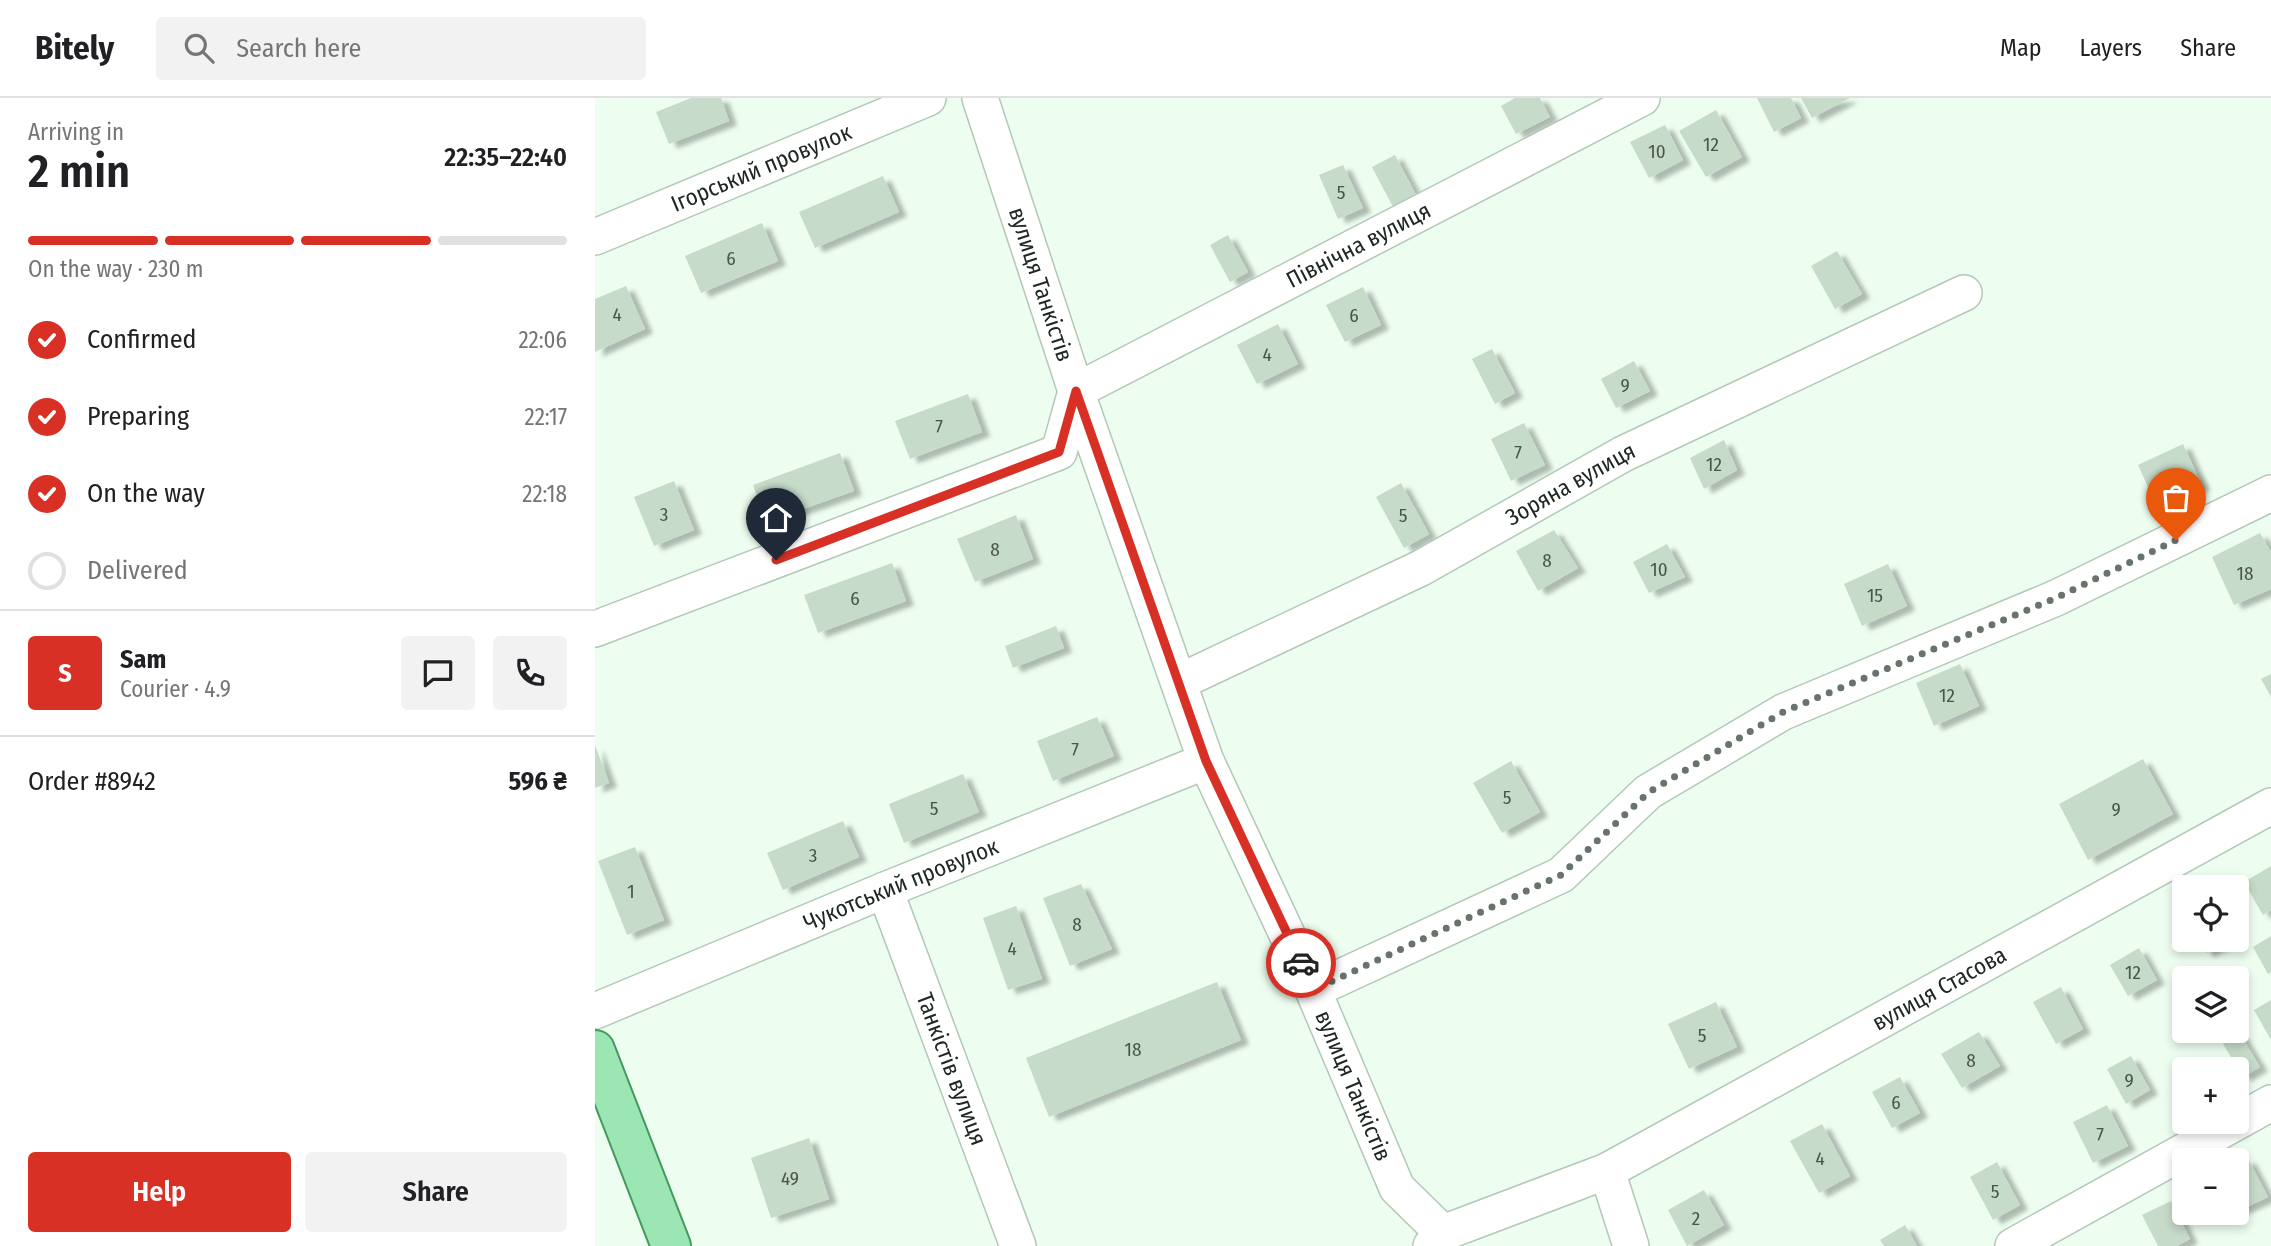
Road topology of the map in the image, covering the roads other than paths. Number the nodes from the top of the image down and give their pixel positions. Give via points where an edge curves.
1 (928, 98) edge
2 (980, 98) edge
3 (1642, 98) edge
4 (595, 237) edge
5 (1964, 293) dead end
6 (1076, 391) junction
7 (2271, 493) edge
8 (595, 629) edge
9 (1179, 682) junction
10 (1206, 761) junction
11 (2271, 806) edge
12 (885, 890) junction
13 (1313, 990) junction
14 (595, 1011) edge
15 (595, 1050) edge
16 (2271, 1103) edge
17 (1607, 1171) junction
18 (1437, 1240) edge
19 (671, 1246) edge
20 (1018, 1246) edge
21 (1631, 1246) edge
22 (2013, 1246) edge

1 - 4 street, Ігорський провулок
2 - 6 street, вулиця Танкістів
3 - 6 street, Північна вулиця
5 - 9 street, Зоряна вулиця via 1623,454 1421,568
6 - 8 street via 1059,452
6 - 9 street, вулиця Танкістів
7 - 13 street via 2056,598 1783,712 1649,792 1561,875
9 - 10 street, вулиця Танкістів
10 - 12 street, Чукотський провулок
10 - 13 street, вулиця Танкістів
11 - 17 street, вулиця Стасова
12 - 14 street, Чукотський провулок
12 - 20 street, Танкістів вулиця
13 - 18 street, вулиця Танкістів via 1397,1188
15 - 19 main road
16 - 22 street
17 - 18 street, вулиця Стасова
17 - 21 street

